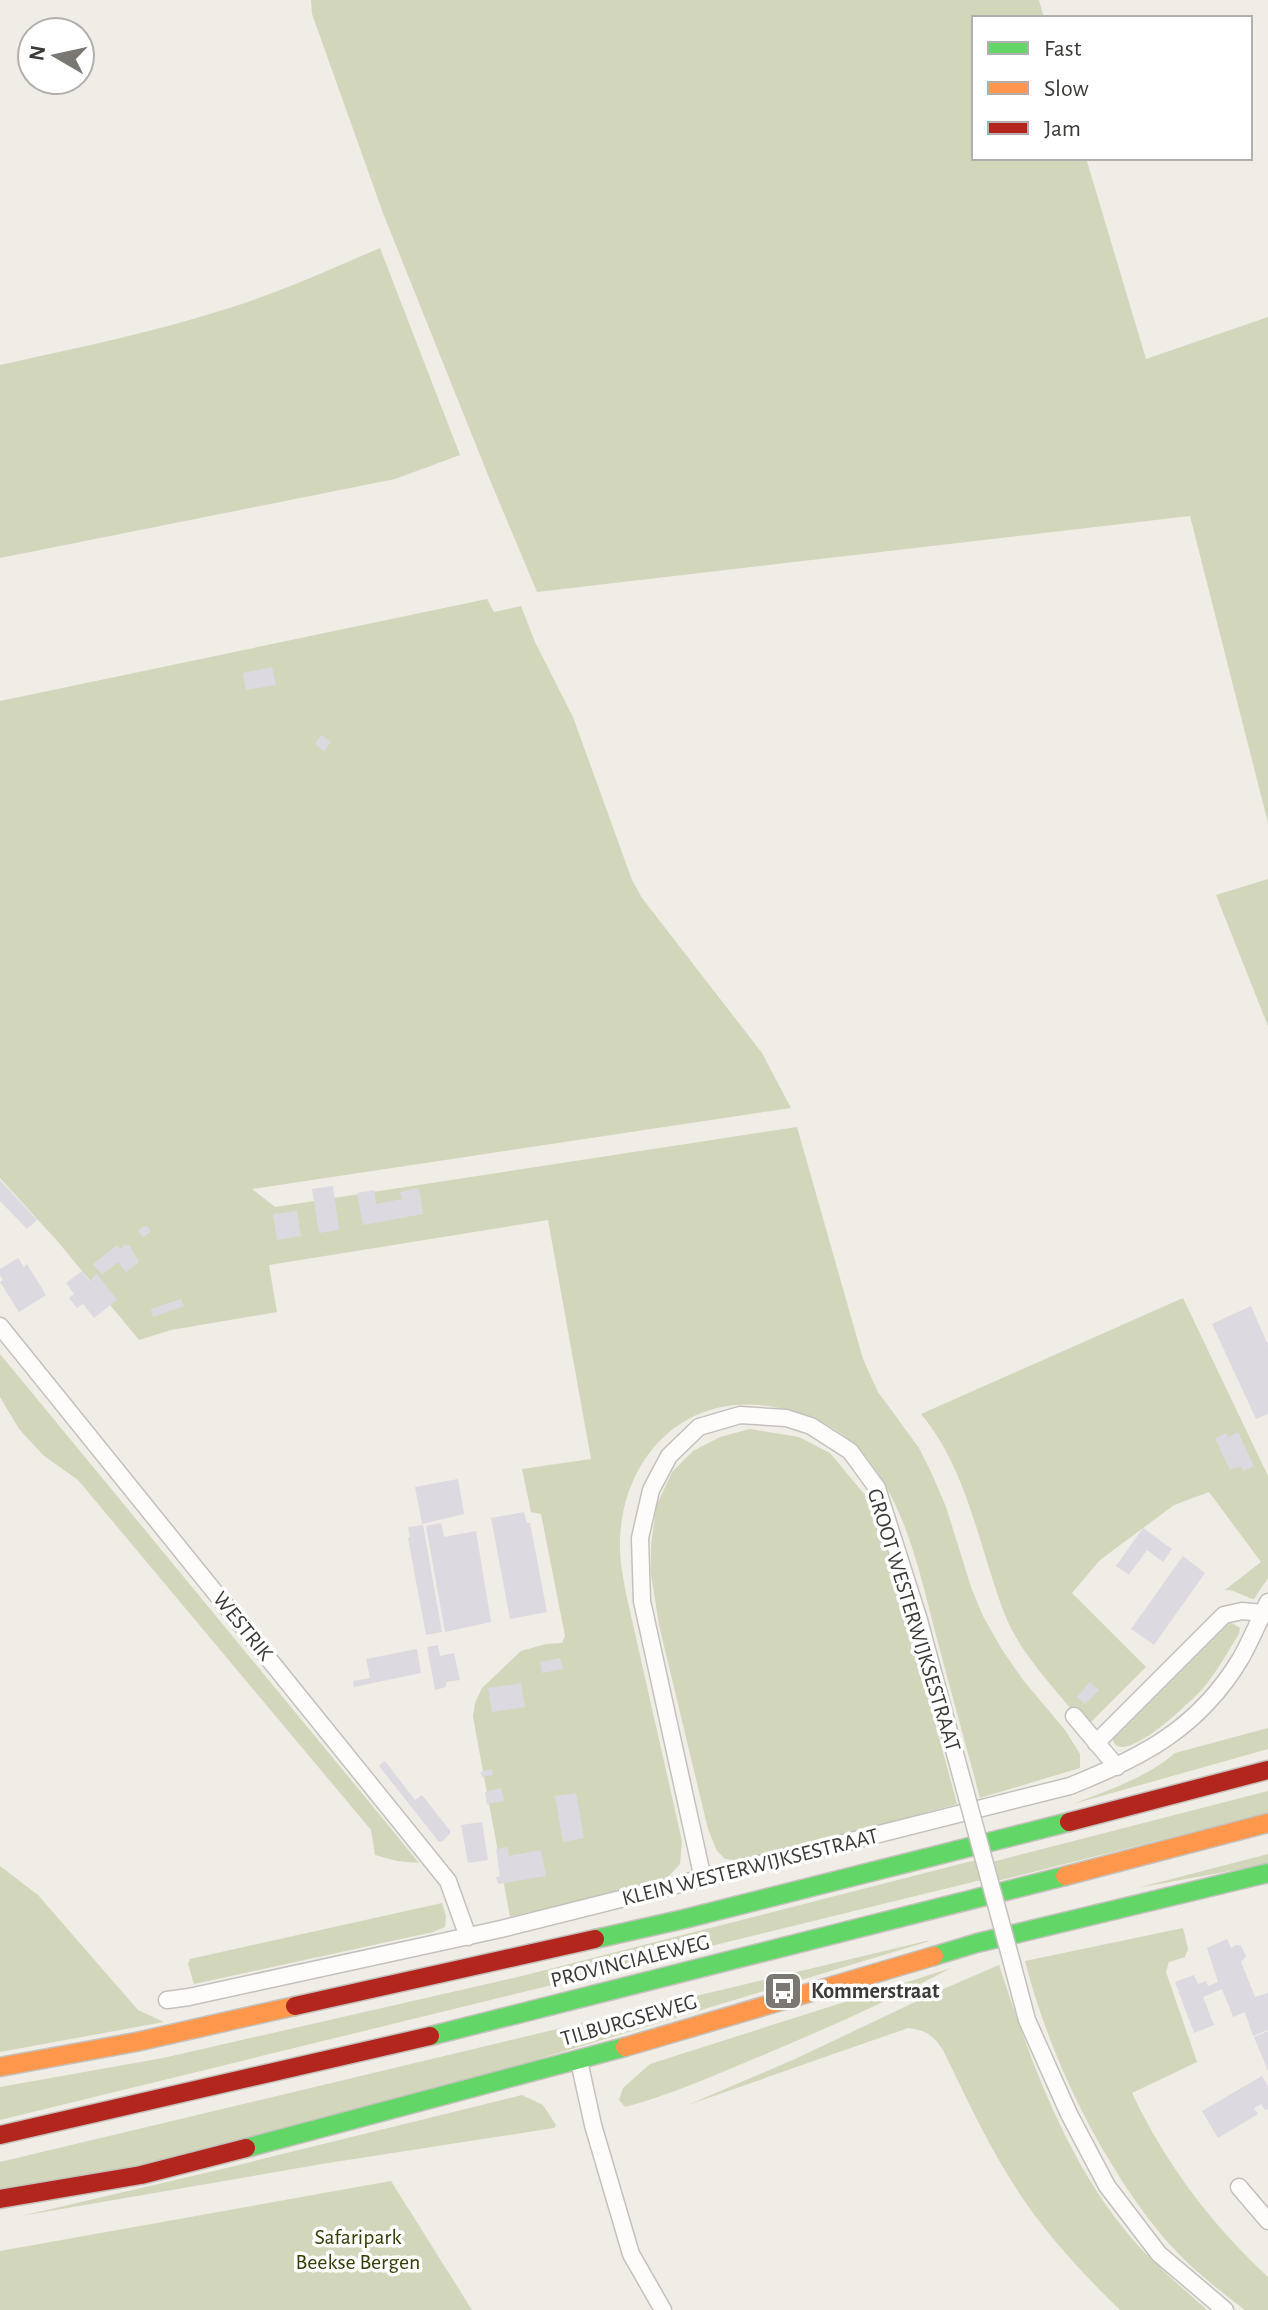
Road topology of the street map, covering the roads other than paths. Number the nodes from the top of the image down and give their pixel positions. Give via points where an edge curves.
1 (0, 1326) edge
2 (1265, 1608) edge
3 (1074, 1716) dead end
4 (1096, 1743) junction
5 (1117, 1767) junction
6 (1268, 1770) edge
7 (1268, 1823) edge
8 (1268, 1873) edge
9 (703, 1879) junction
10 (468, 1937) junction
11 (167, 2000) dead end
12 (579, 2061) junction
13 (0, 2067) edge
14 (0, 2135) edge
15 (1239, 2187) dead end
16 (0, 2199) edge
17 (1268, 2221) edge
18 (663, 2310) edge
19 (1225, 2310) edge

1 - 10 street, WESTRIK via 448,1881
2 - 4 street, KLEIN WESTERWIJKSESTRAAT via 1224,1615
2 - 5 street, KLEIN WESTERWIJKSESTRAAT via 1218,1691 1187,1723
3 - 4 street
4 - 5 street
5 - 9 street, KLEIN WESTERWIJKSESTRAAT via 1042,1794
6 - 13 main road, PROVINCIALEWEG via 684,1919 136,2042
7 - 14 main road, PROVINCIALEWEG via 366,2052
8 - 12 main road, TILBURGSEWEG via 977,1943
9 - 10 street, KLEIN WESTERWIJKSESTRAAT
9 - 19 street, GROOT WESTERWIJKSESTRAAT, bridge via 642,1601 640,1538 651,1490 669,1456 699,1427 740,1415 786,1418 811,1426 850,1451 877,1488 919,1620 1027,2020 1069,2114 1107,2186 1159,2254
10 - 11 street, KLEIN WESTERWIJKSESTRAAT
12 - 16 main road, TILBURGSEWEG via 141,2175
12 - 18 street via 631,2254
15 - 17 street

